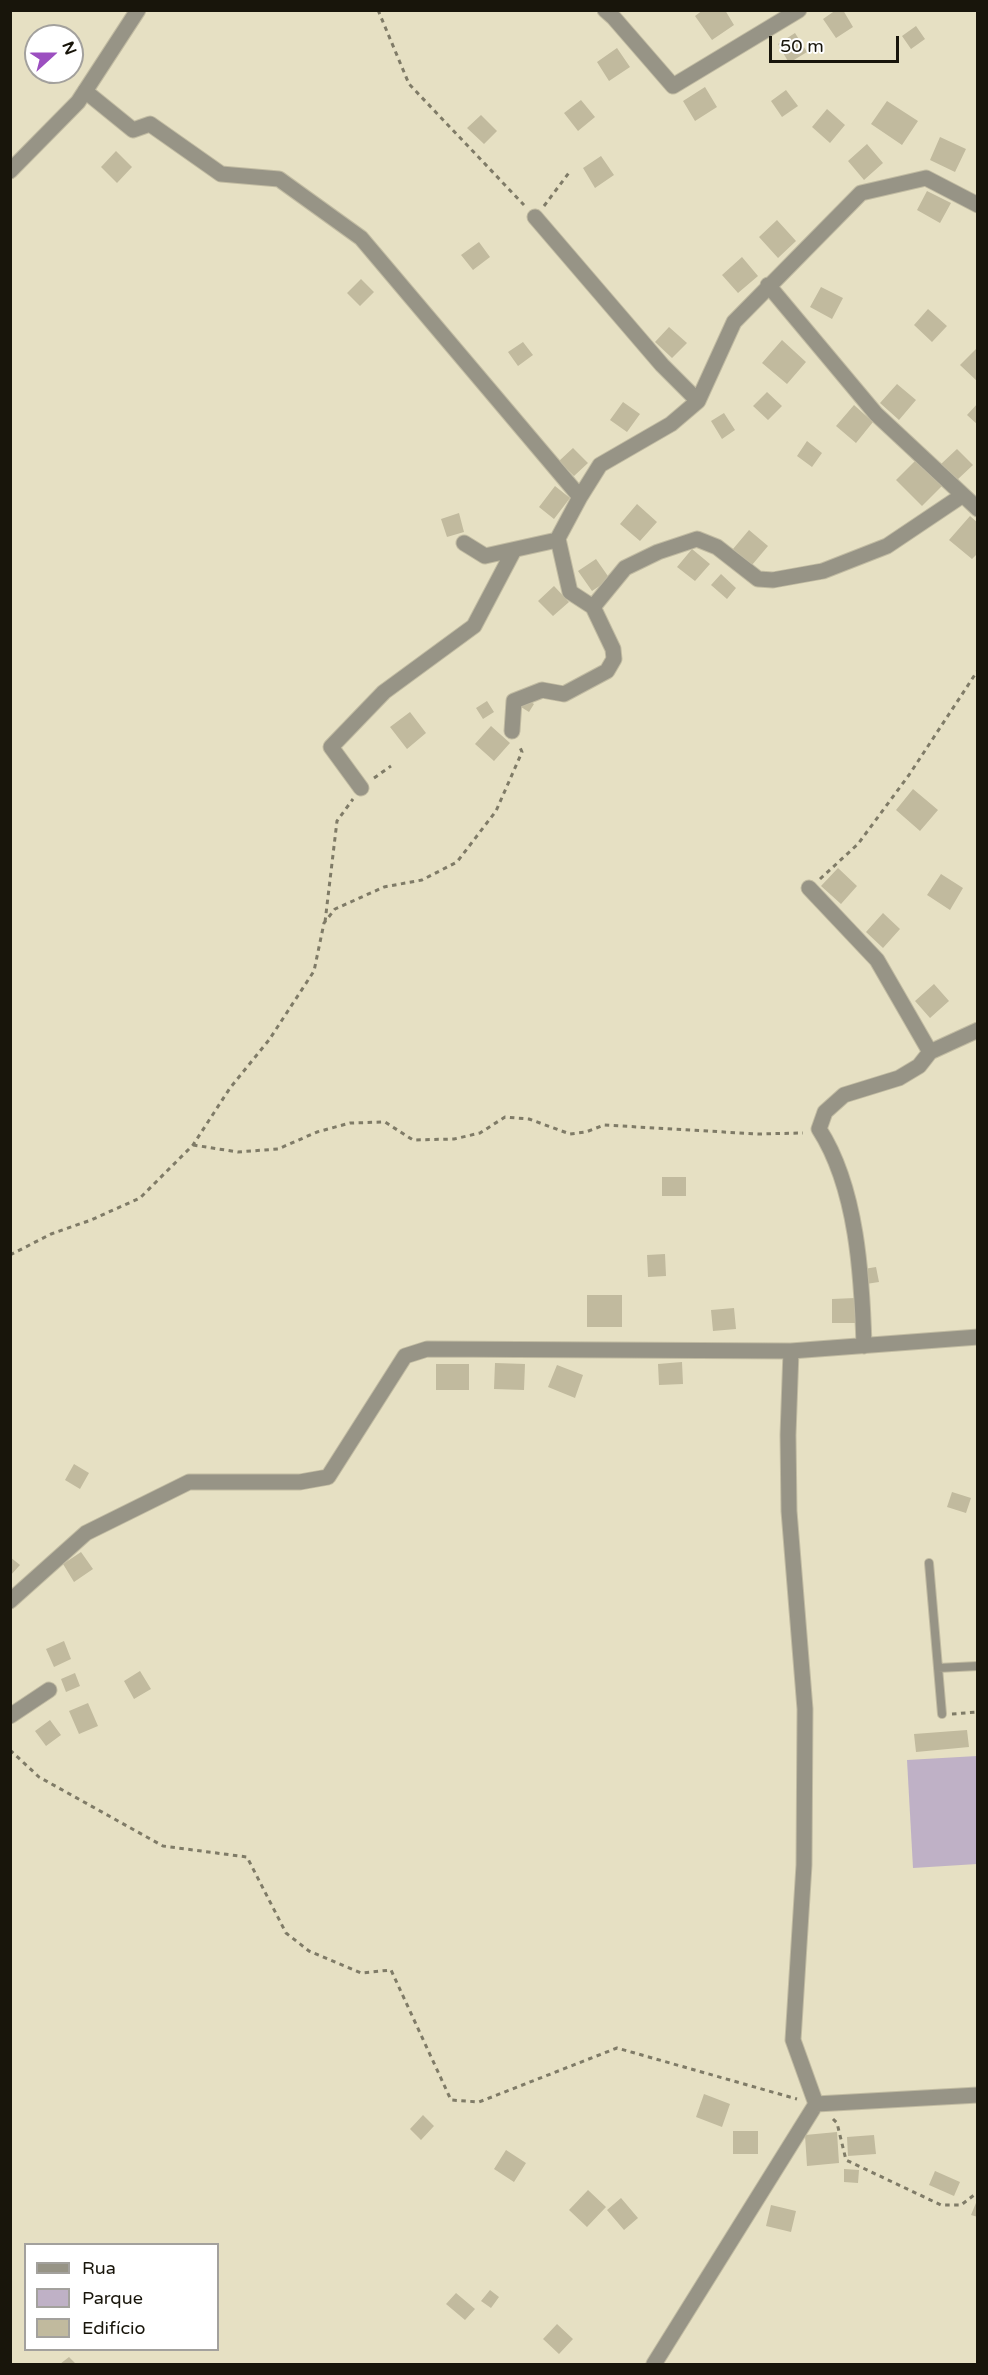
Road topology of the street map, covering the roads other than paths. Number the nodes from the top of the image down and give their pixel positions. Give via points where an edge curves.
1 (605, 10) edge
2 (799, 10) edge
3 (134, 12) edge
4 (85, 92) junction
5 (10, 171) edge
6 (978, 205) edge
7 (535, 217) road end
8 (768, 285) junction
9 (698, 401) junction
10 (963, 495) junction
11 (580, 497) junction
12 (978, 509) edge
13 (558, 539) junction
14 (464, 543) dead end
15 (514, 550) junction
16 (593, 607) junction
17 (512, 731) road end
18 (361, 788) road end
19 (809, 888) road end
20 (978, 1030) edge
21 (930, 1052) junction
22 (978, 1337) edge
23 (864, 1346) junction
24 (791, 1351) junction
25 (929, 1563) dead end
26 (10, 1601) edge
27 (978, 1666) edge
28 (938, 1668) junction
29 (48, 1690) dead end
30 (942, 1714) road end
31 (10, 1716) edge
32 (978, 2095) edge
33 (816, 2104) junction
34 (654, 2364) edge

1 - 2 street via 673,86
3 - 4 street
4 - 5 street
4 - 11 street via 133,130 150,124 221,174 279,179 361,238
6 - 8 street via 926,178 861,194
7 - 9 street via 662,365
8 - 9 street via 734,322
8 - 10 street via 876,414
9 - 11 street via 671,424 600,465
10 - 12 street
10 - 16 street via 886,546 823,572 758,579 717,547 697,539 625,568
11 - 13 street
13 - 15 street
13 - 16 street via 570,592
14 - 15 street via 485,556
15 - 18 street via 474,626 384,692 331,747
16 - 17 street via 613,649 614,659 608,671 564,694 542,690 514,701
19 - 21 street via 877,960
20 - 21 street
21 - 23 street via 919,1066 899,1078 844,1095 825,1112 819,1129 833,1151 857,1246
22 - 23 street
23 - 24 street
24 - 26 street via 427,1349 405,1356 328,1477 300,1482 189,1482 86,1533
24 - 33 street via 789,1511 805,1709 804,1865 793,2040
25 - 28 lane
27 - 28 lane
28 - 30 lane
29 - 31 street
32 - 33 street
33 - 34 street

